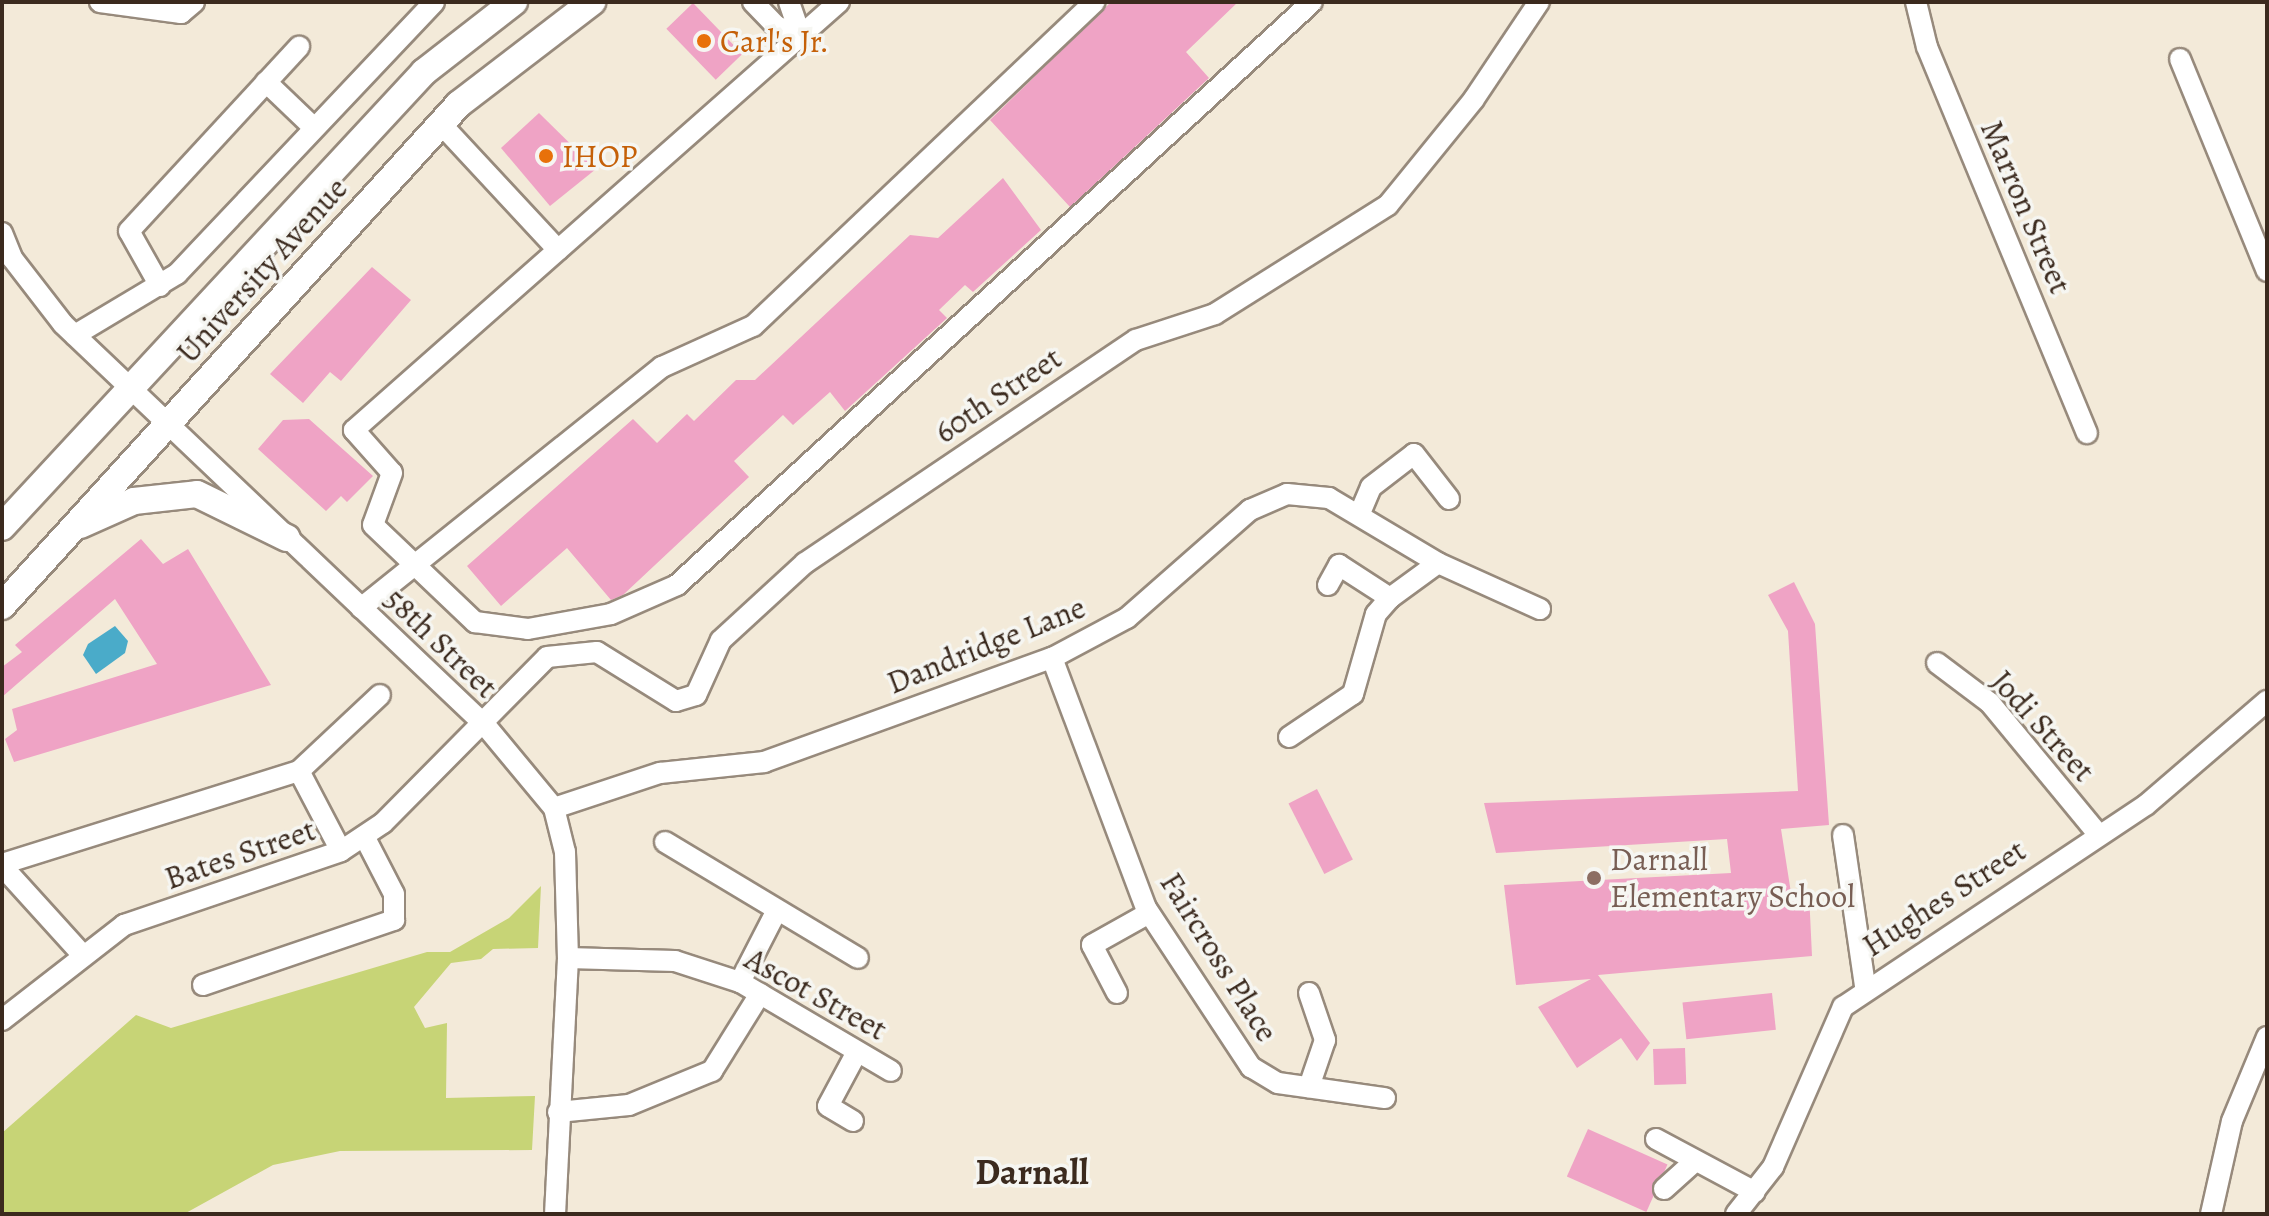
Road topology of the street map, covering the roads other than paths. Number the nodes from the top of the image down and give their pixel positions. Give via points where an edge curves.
1 (100, 2) edge
2 (194, 2) edge
3 (514, 2) edge
4 (592, 2) edge
5 (753, 2) edge
6 (789, 2) edge
7 (839, 2) edge
8 (1095, 2) edge
9 (1312, 2) edge
10 (1539, 2) edge
11 (1916, 2) edge
12 (422, 6) edge
13 (801, 37) junction
14 (299, 47) dead end
15 (2180, 59) dead end
16 (266, 82) junction
17 (441, 124) junction
18 (311, 125) junction
19 (2, 233) edge
20 (558, 250) junction
21 (7, 260) edge
22 (2267, 271) edge
23 (160, 286) junction
24 (75, 335) junction
25 (133, 391) junction
26 (167, 424) junction
27 (2087, 433) dead end
28 (1449, 499) dead end
29 (1360, 513) junction
30 (2, 527) edge
31 (69, 530) junction
32 (287, 538) junction
33 (412, 563) junction
34 (1438, 563) junction
35 (1328, 585) dead end
36 (1390, 598) junction
37 (2, 606) edge
38 (361, 608) junction
39 (1540, 609) dead end
40 (1052, 658) junction
41 (1937, 663) dead end
42 (380, 695) dead end
43 (2267, 701) edge
44 (485, 725) junction
45 (1289, 737) dead end
46 (299, 771) junction
47 (554, 808) junction
48 (2098, 834) junction
49 (1843, 835) dead end
50 (364, 836) junction
51 (665, 842) dead end
52 (341, 851) junction
53 (2, 865) edge
54 (777, 910) junction
55 (1149, 913) junction
56 (80, 952) junction
57 (568, 958) junction
58 (858, 958) dead end
59 (740, 982) junction
60 (203, 985) dead end
61 (1865, 986) junction
62 (1117, 993) dead end
63 (1309, 993) dead end
64 (760, 994) junction
65 (2, 1020) edge
66 (2267, 1037) edge
67 (857, 1052) junction
68 (891, 1071) dead end
69 (1309, 1087) junction
70 (1385, 1098) dead end
71 (558, 1112) junction
72 (853, 1121) dead end
73 (1656, 1139) dead end
74 (1694, 1162) junction
75 (1664, 1189) dead end
76 (1755, 1192) junction
77 (555, 1214) edge
78 (1736, 1214) edge
79 (2211, 1214) edge

1 - 2 street via 181,13
3 - 25 main road, University Avenue via 424,72
4 - 17 main road, University Avenue
5 - 13 street via 776,26
6 - 13 street
7 - 13 street
8 - 33 street via 753,326 662,367
9 - 33 street via 677,585 611,614 528,629 475,622
10 - 44 street, 60th Street via 1474,99 1388,205 1215,314 1136,340 805,563 721,640 696,695 676,701 608,656 572,650 526,672
11 - 27 street, Marron Street via 1927,47
12 - 18 street
13 - 20 street
14 - 16 street
15 - 22 street
16 - 18 street
16 - 23 street via 129,231
17 - 20 street
17 - 26 main road, University Avenue
18 - 23 street
19 - 21 street, 58th Street
20 - 33 street via 354,430 392,473 373,525
21 - 24 street, 58th Street
23 - 24 street
24 - 25 street, 58th Street
25 - 26 street, 58th Street
25 - 30 main road, University Avenue
26 - 31 main road, University Avenue
26 - 32 street, 58th Street
28 - 29 street via 1414,454 1371,487
29 - 34 street, Dandridge Lane
29 - 40 street, Dandridge Lane via 1329,498 1287,494 1250,510 1127,618
31 - 32 main road via 134,501 197,494
31 - 37 main road, University Avenue
32 - 38 street, 58th Street
33 - 38 street
34 - 36 street
34 - 39 street, Dandridge Lane
35 - 36 street via 1339,565
36 - 45 street via 1376,614 1353,694
38 - 44 street, 58th Street
40 - 47 street, Dandridge Lane via 764,762 660,773
40 - 55 street, Faircross Place
41 - 48 street, Jodi Street via 1990,703
42 - 46 street
43 - 48 street, Hughes Street via 2146,805
44 - 47 street, 58th Street
44 - 50 street, Bates Street
46 - 52 street
46 - 53 street
47 - 57 street, 58th Street via 565,852
48 - 61 street, Hughes Street
49 - 61 street
50 - 52 street, Bates Street
50 - 60 street via 394,894 394,920
51 - 54 street
52 - 56 street, Bates Street via 124,925
53 - 56 street
54 - 58 street
54 - 59 street
55 - 62 street via 1092,945
55 - 69 street, Faircross Place via 1251,1067 1278,1083
56 - 65 street, Bates Street
57 - 59 street, Ascot Street via 675,961
57 - 71 street, 58th Street
59 - 64 street, Ascot Street
61 - 76 street, Hughes Street via 1838,1017
63 - 69 street via 1325,1040
64 - 67 street, Ascot Street
64 - 71 street via 712,1071 629,1105
66 - 79 street via 2232,1121
67 - 68 street, Ascot Street
67 - 72 street via 828,1106
69 - 70 street, Faircross Place
71 - 77 street, 58th Street
73 - 74 street
74 - 75 street
74 - 76 street
76 - 78 street, Hughes Street

